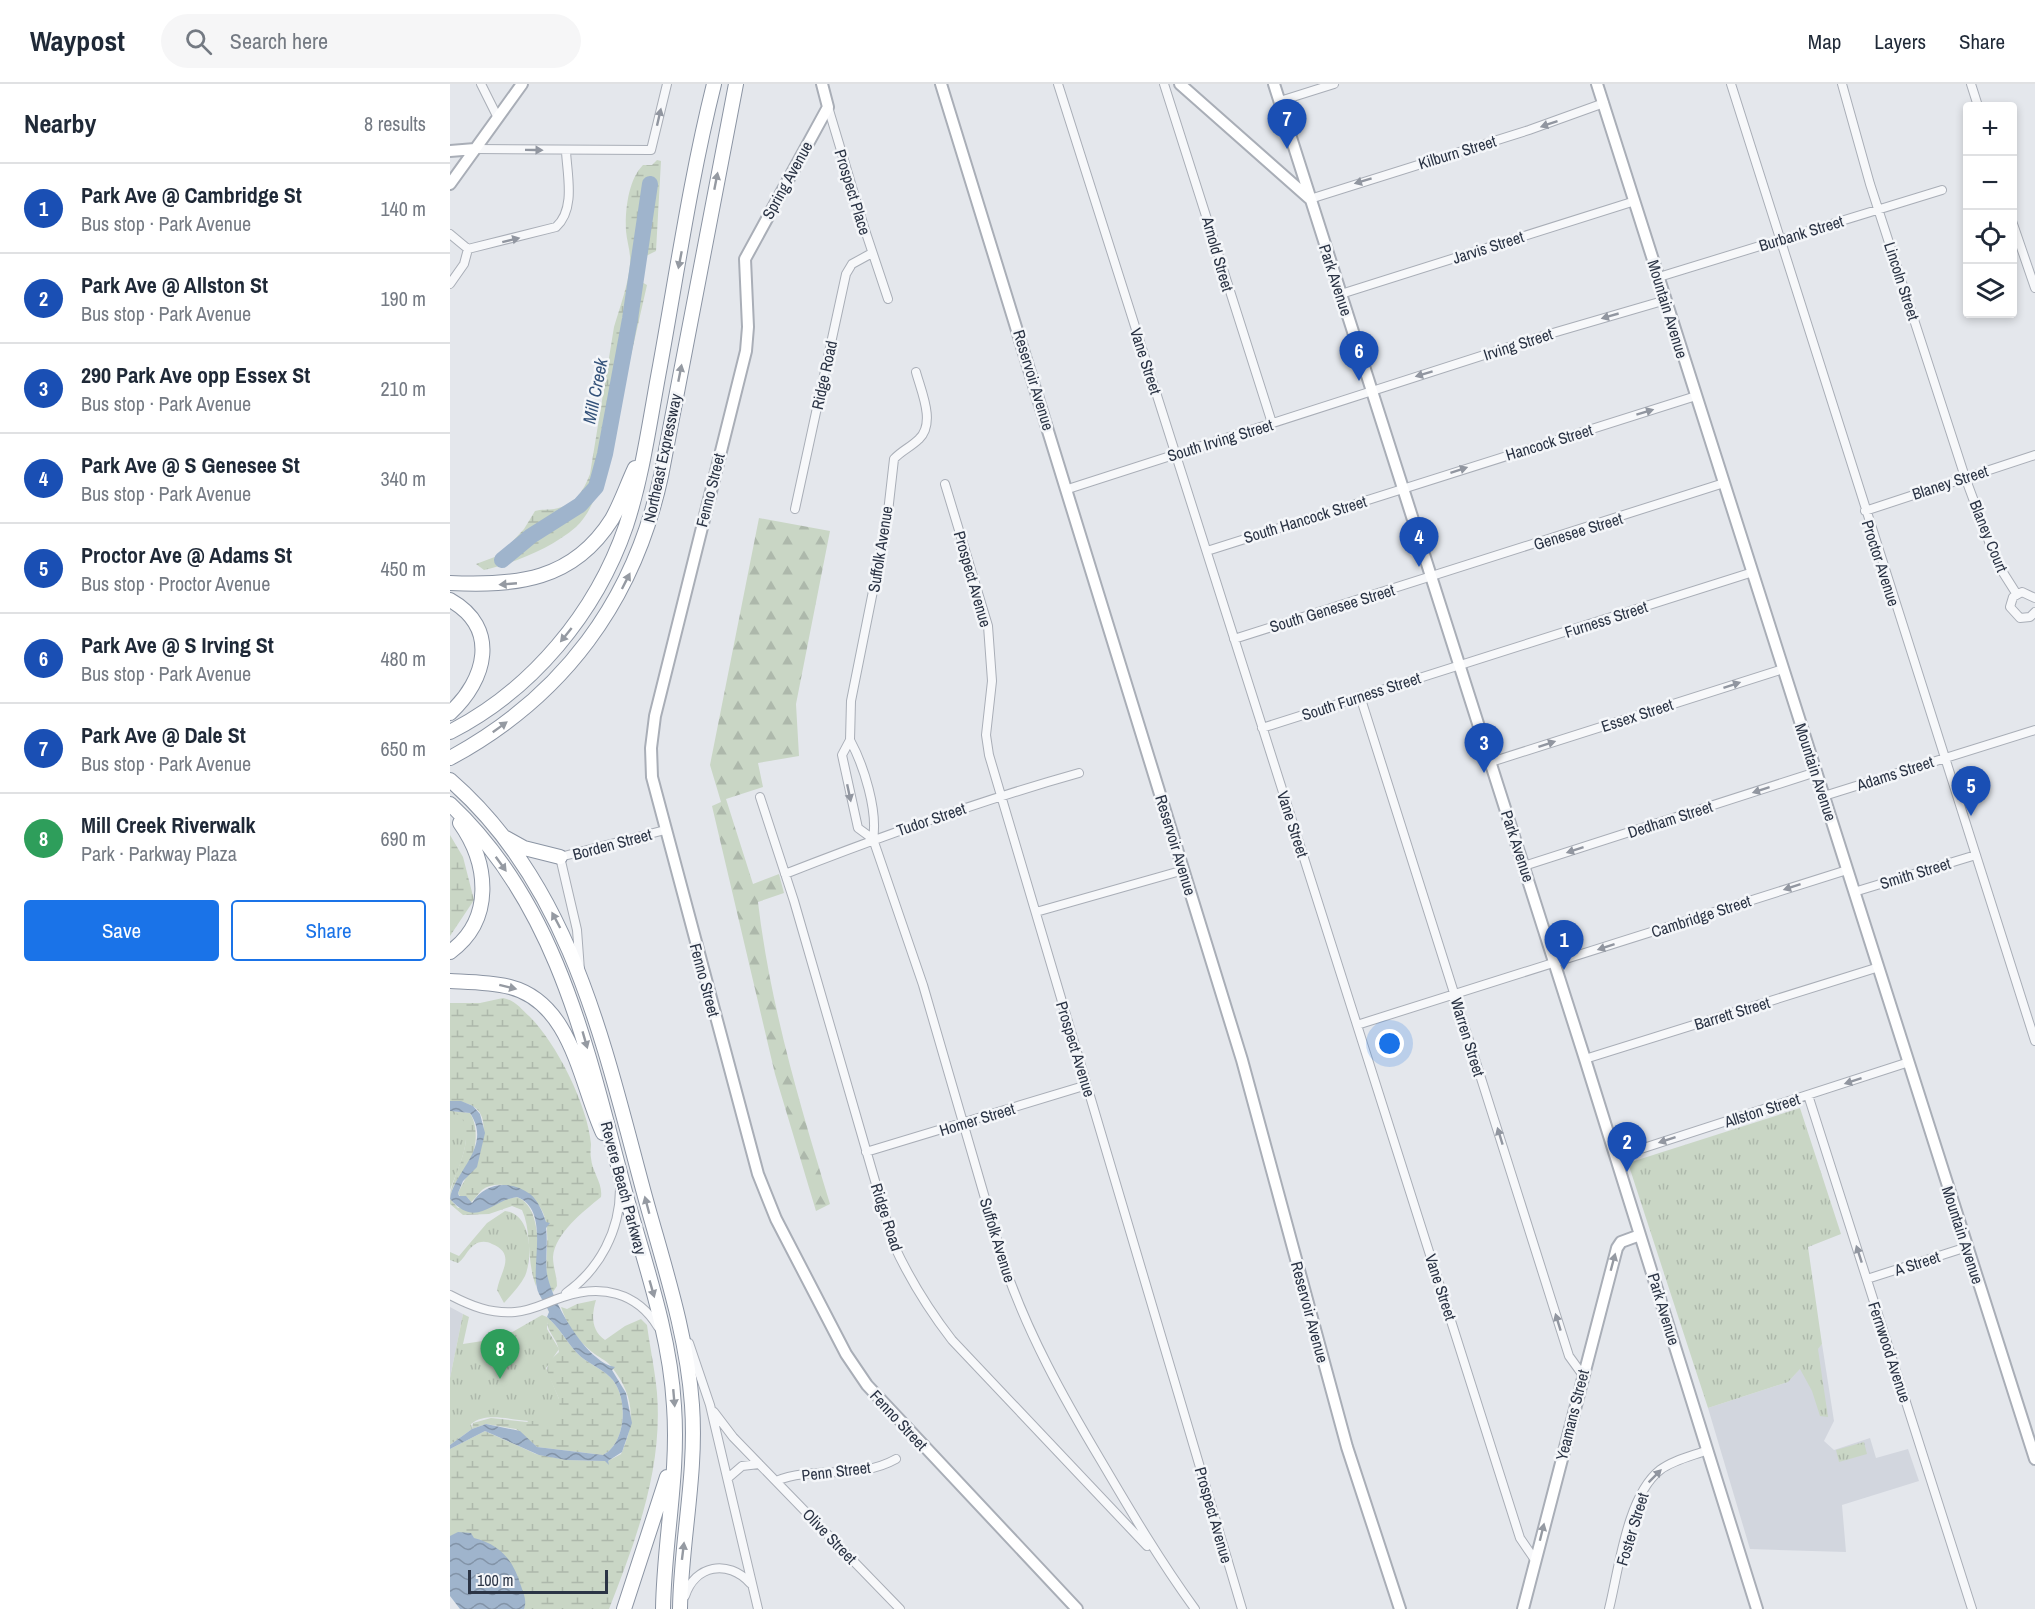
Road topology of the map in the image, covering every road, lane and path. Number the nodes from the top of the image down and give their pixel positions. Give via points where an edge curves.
1 (481, 84) edge
2 (522, 84) edge
3 (667, 84) edge
4 (714, 84) edge
5 (736, 84) edge
6 (822, 84) edge
7 (941, 84) edge
8 (1058, 84) edge
9 (1164, 84) edge
10 (1180, 84) edge
11 (1274, 84) edge
12 (1335, 84) edge
13 (1597, 84) edge
14 (1731, 84) edge
15 (1842, 84) edge
16 (1971, 84) edge
17 (1280, 101) junction
18 (1977, 102) edge
19 (1604, 104) junction
20 (828, 106) junction
21 (498, 118) junction
22 (475, 149) junction
23 (566, 150) junction
24 (450, 151) edge
25 (450, 184) edge
26 (1942, 190) dead end
27 (1310, 199) junction
28 (1635, 201) junction
29 (1879, 210) junction
30 (2017, 233) edge
31 (450, 234) edge
32 (1779, 240) junction
33 (468, 249) junction
34 (747, 253) joint
35 (872, 253) junction
36 (1659, 277) junction
37 (450, 284) edge
38 (2035, 288) edge
39 (1341, 294) junction
40 (888, 299) dead end
41 (1666, 300) junction
42 (916, 372) dead end
43 (1371, 391) junction
44 (1696, 396) junction
45 (1272, 423) junction
46 (644, 447) junction
47 (1175, 454) junction
48 (2035, 455) edge
49 (1965, 477) junction
50 (1724, 483) junction
51 (945, 484) dead end
52 (1403, 488) junction
53 (1068, 489) junction
54 (795, 509) dead end
55 (1864, 511) junction
56 (1207, 551) junction
57 (1753, 572) junction
58 (1431, 577) junction
59 (450, 583) edge
60 (2016, 593) junction
61 (2035, 598) edge
62 (450, 600) edge
63 (2035, 612) edge
64 (1233, 639) junction
65 (1459, 665) junction
66 (1783, 669) junction
67 (1360, 696) junction
68 (450, 713) edge
69 (1263, 728) junction
70 (2035, 730) edge
71 (450, 732) edge
72 (850, 740) junction
73 (450, 758) edge
74 (1945, 758) junction
75 (1491, 762) junction
76 (1816, 772) junction
77 (1079, 773) dead end
78 (450, 780) edge
79 (1001, 795) junction
80 (1824, 796) junction
81 (760, 797) dead end
82 (450, 804) edge
83 (450, 810) edge
84 (665, 830) junction
85 (502, 835) junction
86 (873, 839) junction
87 (1976, 855) junction
88 (560, 857) junction
89 (1524, 866) junction
90 (1184, 870) junction
91 (1847, 870) junction
92 (785, 874) junction
93 (1854, 892) junction
94 (1036, 912) junction
95 (450, 952) edge
96 (1555, 963) junction
97 (1879, 967) junction
98 (580, 972) junction
99 (450, 981) edge
100 (1455, 995) junction
101 (1357, 1025) junction
102 (2035, 1041) edge
103 (1585, 1059) junction
104 (1909, 1062) junction
105 (1087, 1085) junction
106 (1808, 1095) junction
107 (964, 1123) junction
108 (866, 1152) junction
109 (1616, 1157) junction
110 (619, 1169) junction
111 (1640, 1235) junction
112 (1967, 1247) junction
113 (1867, 1279) junction
114 (668, 1282) junction
115 (450, 1295) edge
116 (561, 1297) junction
117 (665, 1340) junction
118 (1582, 1374) junction
119 (710, 1405) junction
120 (675, 1440) junction
121 (1708, 1450) junction
122 (896, 1459) dead end
123 (2035, 1459) edge
124 (759, 1464) junction
125 (728, 1478) junction
126 (776, 1481) junction
127 (1156, 1556) junction
128 (1535, 1560) junction
129 (751, 1585) junction
130 (624, 1609) edge
131 (663, 1609) edge
132 (680, 1609) edge
133 (758, 1609) edge
134 (900, 1609) edge
135 (1077, 1609) edge
136 (1195, 1609) edge
137 (1242, 1609) edge
138 (1400, 1609) edge
139 (1523, 1609) edge
140 (1609, 1609) edge
141 (1757, 1609) edge
142 (1971, 1609) edge

1 - 21 street
2 - 21 street
23 -> 3 street via 651,150
4 -> 46 highway, Northeast Expressway
73 -> 5 highway, Northeast Expressway via 508,721 560,675 603,621 636,559 661,476
6 - 20 street, Prospect Place
7 - 53 street, Reservoir Avenue
8 - 47 street, Vane Street
9 - 45 street, Arnold Street
10 - 27 street
11 - 17 street, Park Avenue
12 - 17 street
13 - 19 street, Mountain Avenue
14 - 32 street, Proctor Avenue
15 - 29 street, Lincoln Street
16 - 18 street
17 - 27 street, Park Avenue
19 -> 27 street, Kilburn Street
19 - 28 street, Mountain Avenue
20 - 34 street, Spring Avenue
20 - 35 street, Prospect Place
21 - 22 street
22 -> 23 street
22 - 24 street
22 - 25 street
33 -> 23 street via 554,228 562,221 568,205
26 - 29 street, Burbank Street
27 - 39 street, Park Avenue
28 - 36 street, Mountain Avenue
28 - 39 street, Jarvis Street
29 - 32 street, Burbank Street
29 - 49 street, Lincoln Street
30 - 38 street
31 - 33 street
32 - 36 street, Burbank Street
32 - 55 street, Proctor Avenue
33 - 37 street via 464,264
34 - 84 street, Fenno Street via 746,351 652,732 651,770
35 - 40 street, Prospect Place
35 - 54 street, Ridge Road via 852,264 845,279
36 - 41 street, Mountain Avenue
39 - 43 street, Park Avenue
41 -> 43 street, Irving Street
41 - 44 street, Mountain Avenue
42 - 72 street, Suffolk Avenue via 927,429 894,459 887,521 851,700
43 - 45 street, South Irving Street
43 - 52 street, Park Avenue
44 - 50 street, Mountain Avenue
52 -> 44 street, Hancock Street
45 - 47 street, South Irving Street
46 -> 59 highway via 611,520 594,542 569,563 520,582
46 -> 71 highway, Northeast Expressway via 621,540 581,614 527,678 488,710
47 - 53 street, South Irving Street
47 - 56 street, Vane Street
48 - 49 street, Blaney Street
49 - 55 street, Blaney Street
49 - 60 street, Blaney Court via 1997,563
50 - 57 street, Mountain Avenue
50 - 58 street, Genesee Street
51 - 79 street, Prospect Avenue via 988,626 992,681 986,735
52 - 56 street, South Hancock Street
52 - 58 street, Park Avenue
53 - 90 street, Reservoir Avenue
55 - 74 street, Proctor Avenue
56 - 64 street, Vane Street
57 - 65 street, Furness Street
57 - 66 street, Mountain Avenue
58 - 64 street, South Genesee Street
58 - 65 street, Park Avenue
60 - 61 street via 2027,592
60 - 63 street, Blaney Court via 2011,602 2015,615 2025,618
62 - 68 highway via 472,619 481,636 483,656 472,688
64 - 69 street, Vane Street
65 - 67 street, South Furness Street
65 - 75 street, Park Avenue
75 -> 66 street, Essex Street
66 - 76 street, Mountain Avenue
67 - 69 street, South Furness Street
67 - 100 street, Warren Street
69 - 101 street, Vane Street
70 - 74 street, Adams Street
72 - 86 street, Suffolk Avenue via 876,822
72 -> 86 street, Suffolk Avenue via 842,755 848,792 858,828
74 - 80 street, Adams Street
74 - 87 street, Proctor Avenue
75 - 89 street, Park Avenue
76 - 80 street, Mountain Avenue
76 -> 89 street, Dedham Street
77 - 79 street, Tudor Street
78 - 85 highway, Revere Beach Parkway
79 - 86 street, Tudor Street
79 - 94 street, Prospect Avenue
80 - 91 street, Mountain Avenue
81 - 92 street, Ridge Road
82 -> 110 highway, Revere Beach Parkway via 499,861 550,948 579,1019
83 - 95 highway via 477,853 484,887 476,921 464,940
84 - 88 street, Borden Street
84 - 135 street, Fenno Street via 762,1186 846,1354 885,1407
85 - 88 highway via 524,848
98 -> 85 highway, Revere Beach Parkway via 544,898
86 - 92 street, Tudor Street
86 - 107 street, Suffolk Avenue via 923,985
87 - 93 street, Smith Street
87 - 102 street, Proctor Avenue
88 - 98 street via 577,930
89 - 96 street, Park Avenue
90 - 94 street
90 - 138 street, Reservoir Avenue via 1242,1060 1347,1447
91 - 93 street, Mountain Avenue
91 -> 96 street, Cambridge Street
92 - 108 street, Ridge Road
93 - 97 street, Mountain Avenue
94 - 105 street, Prospect Avenue
96 - 100 street, Cambridge Street
96 - 103 street, Park Avenue
97 - 103 street, Barrett Street
97 - 104 street, Mountain Avenue
114 -> 98 highway, Revere Beach Parkway via 599,1027
99 -> 110 highway via 508,986 548,1009 567,1041
100 - 101 street, Cambridge Street
118 -> 100 street, Warren Street via 1569,1356
101 - 128 street, Vane Street via 1520,1538
103 - 109 street, Park Avenue
104 -> 106 street, Allston Street
104 - 112 street, Mountain Avenue
105 - 107 street, Homer Street
105 - 137 street, Prospect Avenue
106 -> 109 street, Allston Street
113 -> 106 street, Fernwood Avenue
107 - 108 street, Homer Street
107 - 127 street, Suffolk Avenue via 1005,1268 1038,1350
108 - 127 street, Ridge Road via 893,1243 930,1311 983,1374
109 - 111 street, Park Avenue
110 - 116 street via 619,1208 612,1236 586,1276
110 -> 117 highway, Revere Beach Parkway
118 -> 111 street, Yeamans Street via 1617,1248
111 - 121 street, Park Avenue
112 - 113 street, A Street
112 - 123 street, Mountain Avenue
113 - 142 street, Fernwood Avenue
114 - 119 street, Revere Beach Parkway
132 -> 114 highway, Revere Beach Parkway via 693,1429 686,1355
115 - 116 street via 472,1306 517,1312
116 - 117 street via 596,1291 625,1295 647,1311
117 -> 120 highway, Revere Beach Parkway via 674,1398
128 -> 118 street, Yeamans Street
119 - 124 street, Olive Street
119 - 125 street, Revere Beach Parkway
120 - 130 highway via 661,1499
120 - 131 highway, Revere Beach Parkway
140 -> 121 street, Foster Street via 1644,1487 1666,1467
121 - 141 street, Park Avenue
122 - 126 street, Penn Street via 862,1471
124 - 125 street via 742,1466
124 - 126 street, Olive Street
125 - 129 street, Revere Beach Parkway
126 - 134 street, Olive Street
127 - 136 street, Suffolk Avenue
128 - 139 street, Yeamans Street
129 - 132 street, Revere Beach Parkway via 730,1569 709,1569 691,1582
129 - 133 street, Revere Beach Parkway

